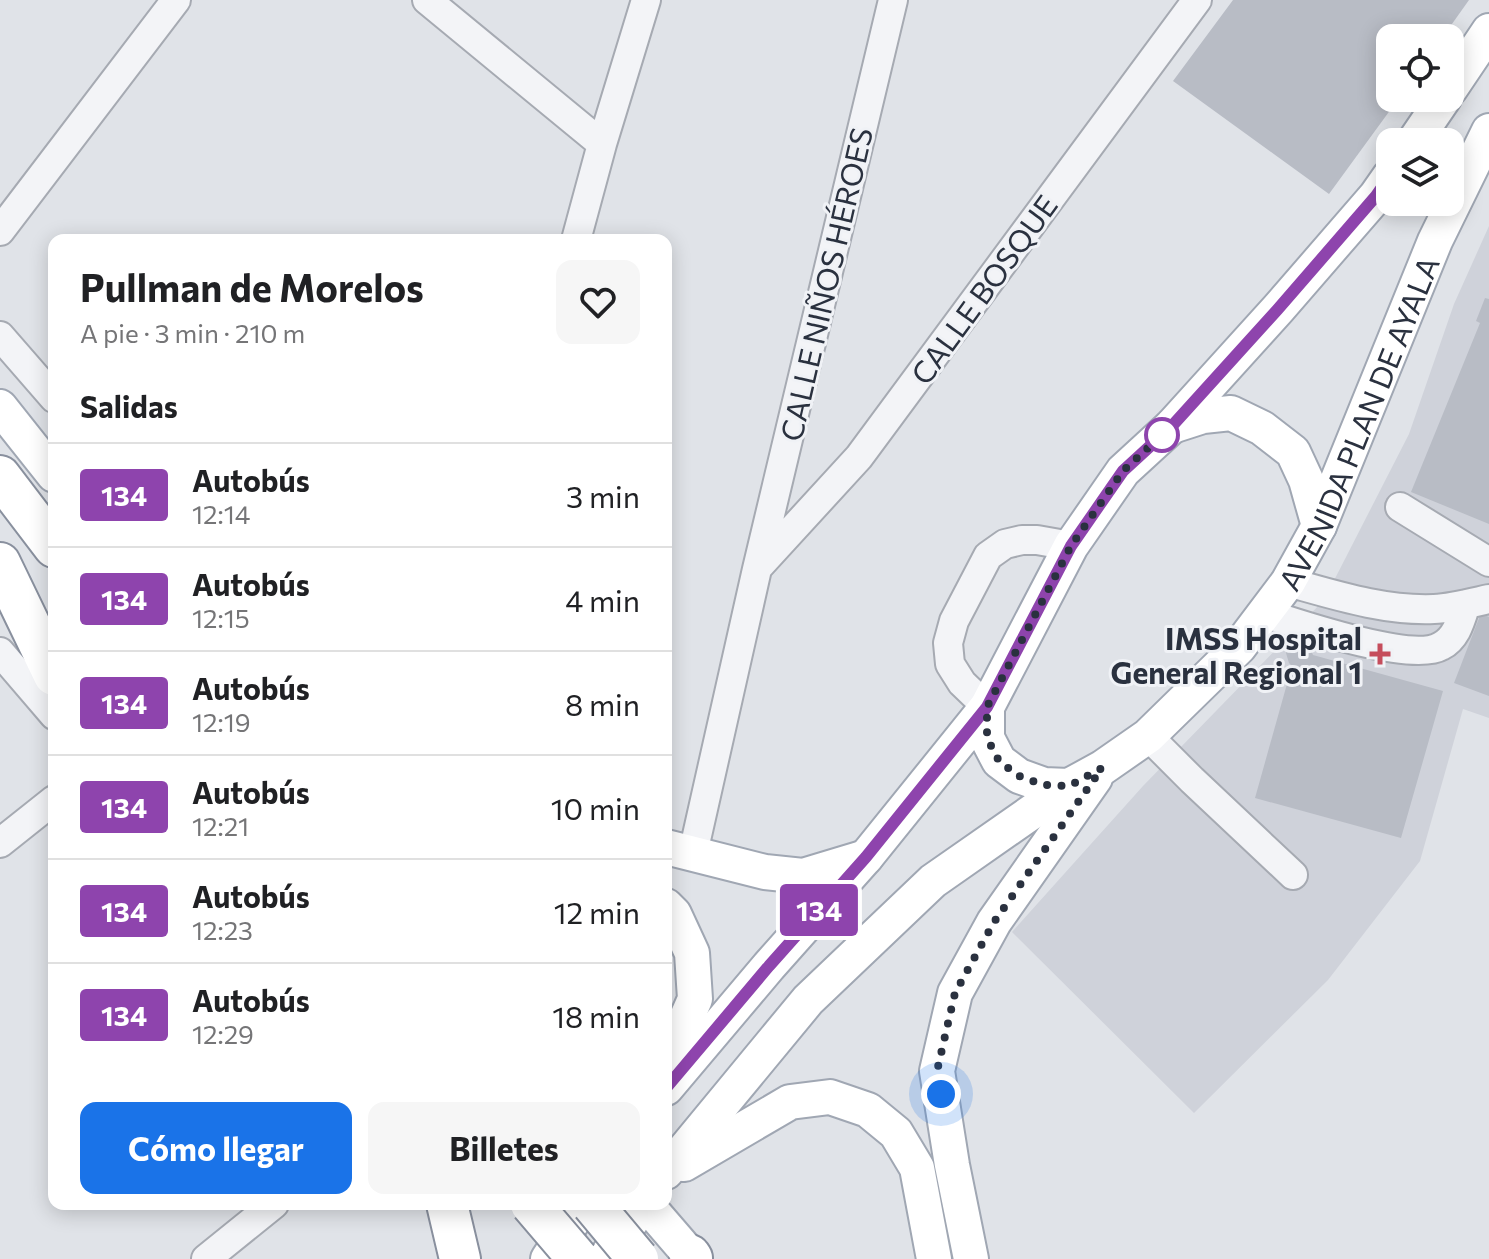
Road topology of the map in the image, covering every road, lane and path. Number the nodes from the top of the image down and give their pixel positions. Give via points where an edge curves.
1 (176, 0) edge
2 (427, 0) edge
3 (646, 0) edge
4 (893, 0) edge
5 (1197, 0) edge
6 (1489, 31) edge
7 (1464, 68) edge
8 (1489, 131) edge
9 (602, 144) junction
10 (1376, 196) edge
11 (0, 231) edge
12 (578, 234) edge
13 (0, 336) edge
14 (48, 391) edge
15 (0, 407) edge
16 (1172, 426) junction
17 (48, 467) edge
18 (0, 476) edge
19 (1400, 507) dead end
20 (1319, 526) junction
21 (48, 539) edge
22 (1071, 546) junction
23 (0, 550) edge
24 (1489, 562) edge
25 (0, 563) edge
26 (757, 569) junction
27 (1288, 582) junction
28 (1477, 602) edge
29 (48, 609) edge
30 (1264, 613) junction
31 (0, 652) edge
32 (48, 663) edge
33 (987, 707) junction
34 (48, 708) edge
35 (1148, 736) junction
36 (1102, 768) junction
37 (1069, 786) junction
38 (48, 805) edge
39 (0, 843) edge
40 (681, 843) edge
41 (866, 857) junction
42 (1293, 875) dead end
43 (672, 912) edge
44 (672, 1051) edge
45 (672, 1081) edge
46 (672, 1166) edge
47 (672, 1170) edge
48 (267, 1210) edge
49 (448, 1210) edge
50 (536, 1210) edge
51 (580, 1210) edge
52 (597, 1210) edge
53 (641, 1210) edge
54 (650, 1210) edge
55 (692, 1257) edge
56 (206, 1259) edge
57 (460, 1259) edge
58 (548, 1259) edge
59 (578, 1259) edge
60 (605, 1259) edge
61 (638, 1259) edge
62 (934, 1259) edge
63 (971, 1259) edge

1 - 11 street
2 - 9 street
3 - 9 street
4 - 26 street, CALLE NIÑOS HÉROES
5 - 26 street, CALLE BOSQUE via 859,457
6 - 7 main road
8 - 20 main road, AVENIDA PLAN DE AYALA via 1435,241
9 - 12 street
10 - 16 main road
13 - 14 street
15 - 17 main road
16 - 20 main road via 1231,413 1262,428 1293,452
16 - 22 main road via 1123,471
18 - 21 highway
19 - 24 street
20 - 27 main road, AVENIDA PLAN DE AYALA
22 - 33 main road
22 - 33 street via 1037,540 1005,544 988,556 954,621 950,664
23 - 29 highway
25 - 32 highway
26 - 40 street, CALLE NIÑOS HÉROES
27 - 28 street via 1400,608
27 - 30 main road, AVENIDA PLAN DE AYALA
28 - 30 street via 1450,640 1424,651 1365,643
30 - 35 main road, AVENIDA PLAN DE AYALA via 1239,647
31 - 34 street
33 - 37 main road via 987,738 999,761 1044,785
33 - 41 main road
35 - 36 main road, AVENIDA PLAN DE AYALA
35 - 42 street
36 - 37 main road, AVENIDA PLAN DE AYALA
36 - 63 main road via 994,922 955,993 937,1071
37 - 46 main road, AVENIDA PLAN DE AYALA via 933,881 808,1000
38 - 39 street
40 - 41 main road via 765,872 803,876
41 - 45 main road
43 - 44 main road via 692,953 695,999
47 - 62 main road via 790,1102 830,1097 868,1110 896,1133 917,1168
48 - 56 street
49 - 57 highway
50 - 59 highway, bridge
51 - 58 main road
52 - 61 highway, bridge
53 - 60 main road
54 - 55 main road

